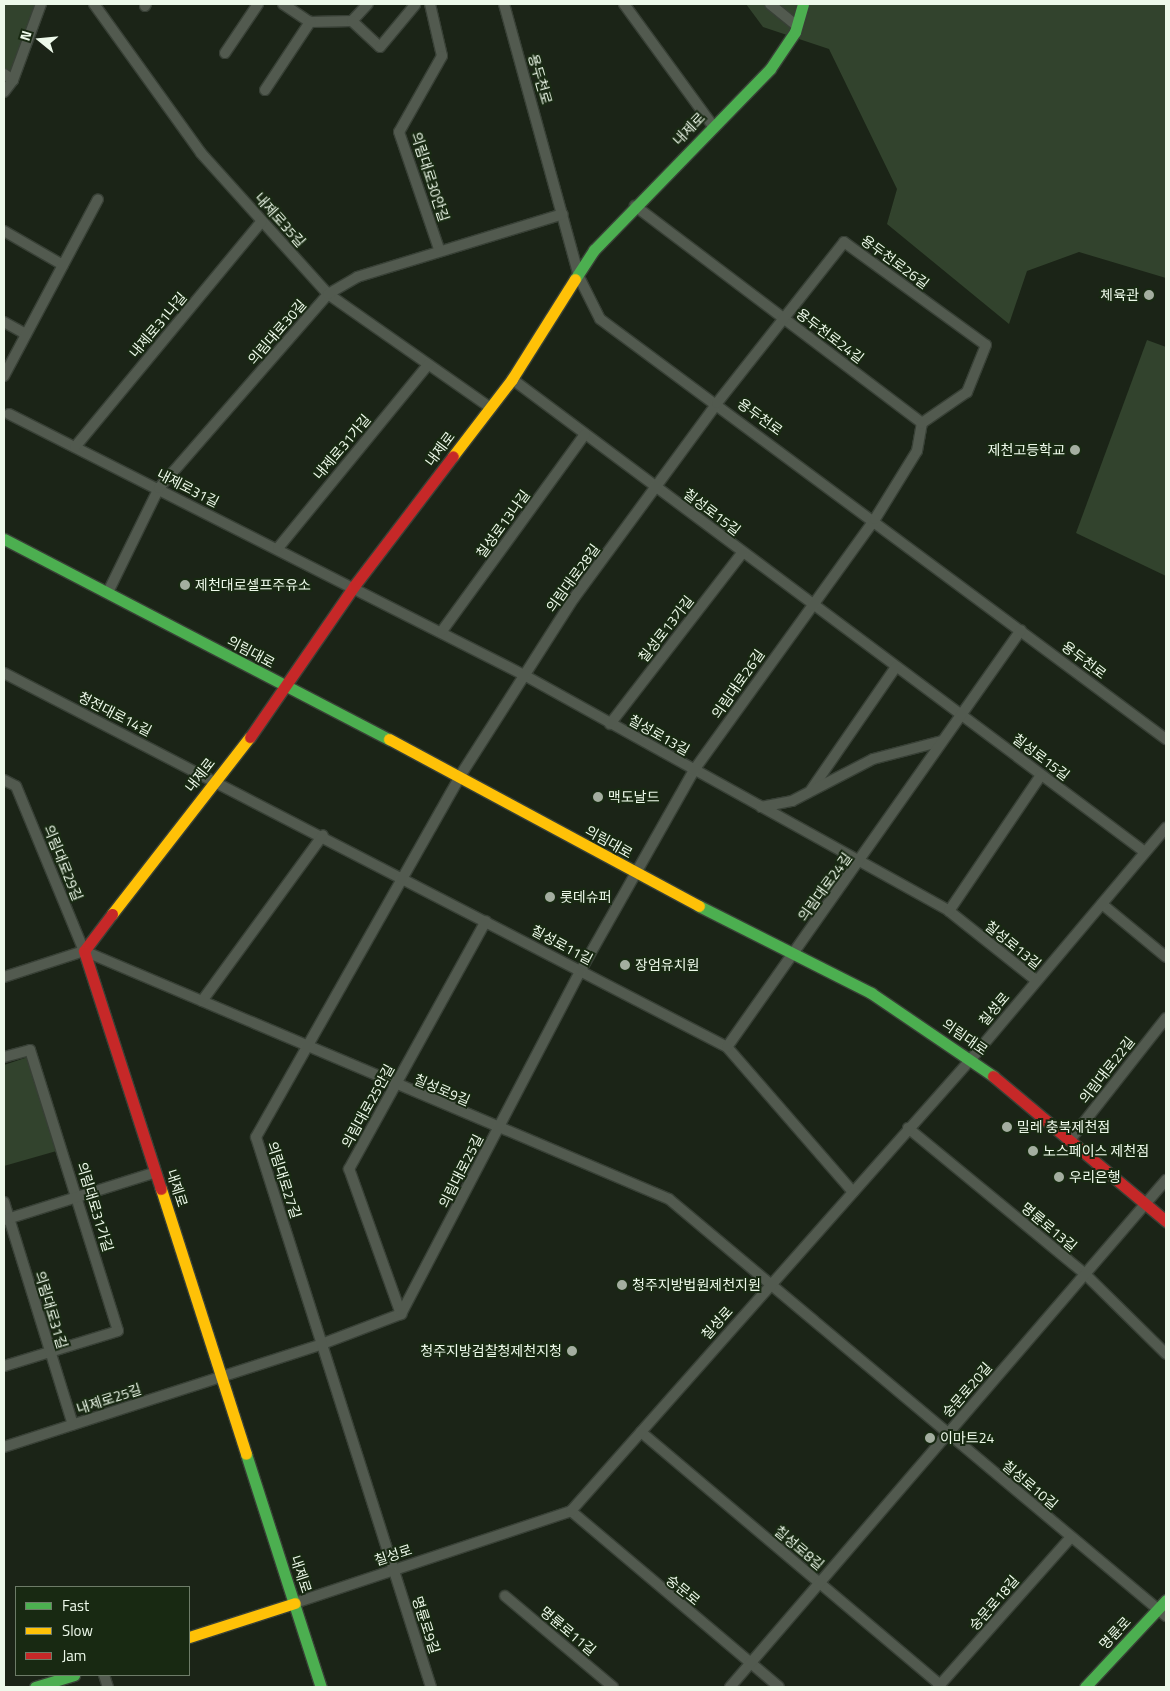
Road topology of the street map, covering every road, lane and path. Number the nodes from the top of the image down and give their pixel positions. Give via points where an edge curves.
1 (41, 4) edge
2 (94, 4) edge
3 (258, 4) edge
4 (283, 4) edge
5 (368, 4) edge
6 (430, 4) edge
7 (504, 4) edge
8 (624, 4) edge
9 (770, 4) edge
10 (803, 4) edge
11 (415, 5) dead end
12 (352, 21) junction
13 (310, 22) junction
14 (797, 26) junction
15 (225, 53) dead end
16 (4, 74) edge
17 (13, 80) junction
18 (265, 90) dead end
19 (4, 92) edge
20 (713, 126) junction
21 (98, 199) dead end
22 (634, 206) junction
23 (563, 214) junction
24 (262, 221) junction
25 (4, 231) edge
26 (439, 250) junction
27 (63, 265) junction
28 (579, 277) junction
29 (328, 294) junction
30 (782, 318) junction
31 (4, 322) edge
32 (26, 334) junction
33 (428, 365) junction
34 (4, 376) edge
35 (512, 379) junction
36 (717, 403) junction
37 (491, 408) junction
38 (9, 414) dead end
39 (922, 423) junction
40 (585, 434) junction
41 (75, 446) junction
42 (158, 488) junction
43 (657, 488) junction
44 (875, 519) junction
45 (4, 540) edge
46 (278, 548) junction
47 (743, 552) junction
48 (354, 586) junction
49 (108, 592) junction
50 (813, 604) junction
51 (1021, 630) junction
52 (442, 631) junction
53 (896, 666) junction
54 (4, 673) edge
55 (524, 675) junction
56 (287, 689) junction
57 (960, 714) junction
58 (610, 724) junction
59 (1166, 739) edge
60 (942, 741) junction
61 (694, 770) junction
62 (1041, 775) junction
63 (460, 776) junction
64 (215, 779) junction
65 (4, 780) edge
66 (811, 791) junction
67 (761, 807) junction
68 (1166, 828) edge
69 (323, 835) junction
70 (1145, 852) junction
71 (861, 862) junction
72 (635, 873) junction
73 (403, 878) junction
74 (1102, 904) junction
75 (949, 911) junction
76 (486, 921) junction
77 (84, 951) junction
78 (795, 952) junction
79 (1166, 957) edge
80 (581, 970) junction
81 (4, 977) edge
82 (1037, 981) junction
83 (202, 1001) junction
84 (1166, 1018) edge
85 (727, 1046) junction
86 (305, 1047) junction
87 (4, 1057) edge
88 (972, 1058) junction
89 (396, 1085) junction
90 (498, 1128) junction
91 (908, 1128) junction
92 (1070, 1140) junction
93 (156, 1172) junction
94 (1166, 1180) edge
95 (853, 1192) junction
96 (78, 1196) junction
97 (4, 1202) edge
98 (1146, 1204) junction
99 (6, 1219) edge
100 (1166, 1221) edge
101 (1085, 1274) junction
102 (770, 1286) junction
103 (401, 1314) junction
104 (322, 1344) junction
105 (49, 1351) junction
106 (1166, 1354) edge
107 (4, 1366) edge
108 (222, 1376) junction
109 (73, 1425) junction
110 (641, 1432) junction
111 (947, 1434) junction
112 (4, 1447) edge
113 (571, 1511) junction
114 (1071, 1537) junction
115 (394, 1570) junction
116 (819, 1583) junction
117 (505, 1596) dead end
118 (1166, 1600) edge
119 (295, 1603) junction
120 (1162, 1613) edge
121 (190, 1638) edge
122 (751, 1663) junction
123 (71, 1676) edge
124 (939, 1686) edge
125 (35, 1687) edge
126 (321, 1687) edge
127 (432, 1687) edge
128 (613, 1687) edge
129 (730, 1687) edge
130 (779, 1687) edge
131 (1085, 1687) edge

1 - 17 street
2 - 24 street, 내제로35길 via 202,152
3 - 15 street
4 - 13 street
5 - 12 street
6 - 26 street, 의림대로30안길 via 442,56 399,132
7 - 23 street, 용두천로
8 - 20 street
9 - 14 street
10 - 14 street, 내제로
11 - 12 street via 380,47
12 - 13 street
13 - 18 street
14 - 20 street, 내제로 via 770,69
16 - 17 street
17 - 19 street
20 - 22 street, 내제로
21 - 27 street
22 - 28 street, 내제로 via 594,250
22 - 30 street, 용두천로24길
23 - 26 street, 의림대로30길
23 - 28 street, 용두천로
24 - 29 street, 내제로35길
24 - 41 street, 내제로31나길
25 - 27 street
26 - 29 street, 의림대로30길 via 357,277
27 - 32 street
28 - 35 street, 내제로
28 - 36 street, 용두천로 via 600,319
29 - 33 street, 내제로35길
29 - 42 street, 의림대로30길
30 - 36 street, 용두천로26길
30 - 39 street, 용두천로24길
30 - 39 street, 용두천로26길 via 844,242 986,344 967,392
31 - 32 street
32 - 34 street
33 - 37 street, 내제로35길
33 - 46 street, 내제로31가길
35 - 37 street, 내제로
35 - 40 street, 칠성로15길
36 - 43 street, 의림대로28길
36 - 44 street, 용두천로
37 - 48 street, 내제로
38 - 41 street, 내제로31길
39 - 44 street via 917,451
40 - 43 street, 칠성로15길
40 - 52 street, 칠성로13나길
41 - 42 street, 내제로31길
42 - 46 street, 내제로31길
42 - 49 street, 의림대로30길
43 - 47 street, 칠성로15길
43 - 55 street, 의림대로28길
44 - 50 street, 의림대로26길
44 - 51 street, 용두천로
45 - 49 street, 의림대로
46 - 48 street, 내제로31길
47 - 50 street, 칠성로15길
47 - 58 street, 칠성로13가길
48 - 52 street, 칠성로13길
48 - 56 street, 내제로
49 - 56 street, 의림대로
50 - 53 street, 칠성로15길
50 - 61 street, 의림대로26길
51 - 57 street, 의림대로24길
51 - 59 street, 용두천로
52 - 55 street, 칠성로13길
53 - 57 street, 칠성로15길
53 - 66 street
54 - 64 street, 청전대로14길
55 - 58 street, 칠성로13길
55 - 63 street, 의림대로28길
56 - 63 street, 의림대로
56 - 64 street, 내제로
57 - 60 street, 의림대로24길
57 - 62 street, 칠성로15길
58 - 61 street, 칠성로13길
60 - 66 street via 873,760
60 - 71 street, 의림대로24길
61 - 67 street, 칠성로13길
61 - 72 street, 의림대로26길
62 - 70 street, 칠성로15길
62 - 75 street
63 - 72 street, 의림대로
63 - 73 street, 의림대로27길
64 - 69 street, 칠성로11길
64 - 77 street, 내제로
65 - 77 street, 의림대로29길 via 16,786
66 - 67 street
67 - 71 street, 칠성로13길
68 - 70 street, 칠성로
69 - 73 street, 칠성로11길
69 - 83 street
70 - 74 street, 칠성로
71 - 75 street, 칠성로13길
71 - 78 street, 의림대로24길
72 - 78 street, 의림대로
72 - 80 street, 의림대로25길
73 - 76 street, 칠성로11길
73 - 86 street, 의림대로27길
74 - 79 street
74 - 82 street, 칠성로
75 - 82 street, 칠성로13길
76 - 80 street, 칠성로11길
76 - 89 street, 의림대로25안길
77 - 81 street
77 - 83 street, 칠성로9길
77 - 93 street, 내제로
78 - 85 street, 의림대로24길
78 - 88 street, 의림대로 via 871,992
80 - 85 street, 칠성로11길
80 - 90 street, 의림대로25길
82 - 88 street, 칠성로
83 - 86 street, 칠성로9길
84 - 92 street, 의림대로22길
85 - 95 street, 칠성로11길
86 - 89 street, 칠성로9길
86 - 104 street, 의림대로27길 via 256,1137
87 - 96 street, 의림대로31가길 via 30,1050
88 - 91 street, 칠성로
88 - 92 street, 의림대로
89 - 90 street, 칠성로9길
89 - 103 street, 의림대로25안길 via 349,1169
90 - 102 street, 칠성로9길 via 669,1199
90 - 103 street, 의림대로25길
91 - 95 street, 칠성로
91 - 101 street, 명륜로13길
92 - 98 street, 의림대로
93 - 96 street
93 - 108 street, 내제로
94 - 98 street, 숭문로20길
95 - 102 street, 칠성로
96 - 99 street
96 - 105 street, 의림대로31가길 via 118,1331
97 - 99 street, 의림대로31길
98 - 100 street, 의림대로
98 - 101 street, 숭문로20길
99 - 105 street, 의림대로31길
101 - 106 street, 명륜로13길
101 - 111 street, 숭문로20길
102 - 110 street, 칠성로
102 - 111 street, 칠성로10길
103 - 104 street
104 - 108 street
104 - 115 street, 의림대로27길
105 - 107 street
105 - 109 street, 의림대로31길
108 - 109 street, 내제로25길
108 - 119 street, 내제로
109 - 112 street, 내제로25길
110 - 113 street, 칠성로
110 - 116 street, 칠성로8길
111 - 114 street, 칠성로10길
111 - 116 street, 숭문로20길
113 - 115 street, 칠성로
113 - 122 street, 숭문로
114 - 120 street, 칠성로10길
114 - 124 street, 숭문로18길
115 - 119 street, 칠성로
115 - 127 street, 명륜로9길
116 - 122 street, 숭문로20길
116 - 124 street, 칠성로8길
117 - 128 street, 명륜로11길
118 - 120 street, 명륜로
119 - 121 street, 칠성로
119 - 126 street, 내제로
120 - 131 street, 명륜로
122 - 129 street, 숭문로20길
122 - 130 street, 숭문로
123 - 125 street

